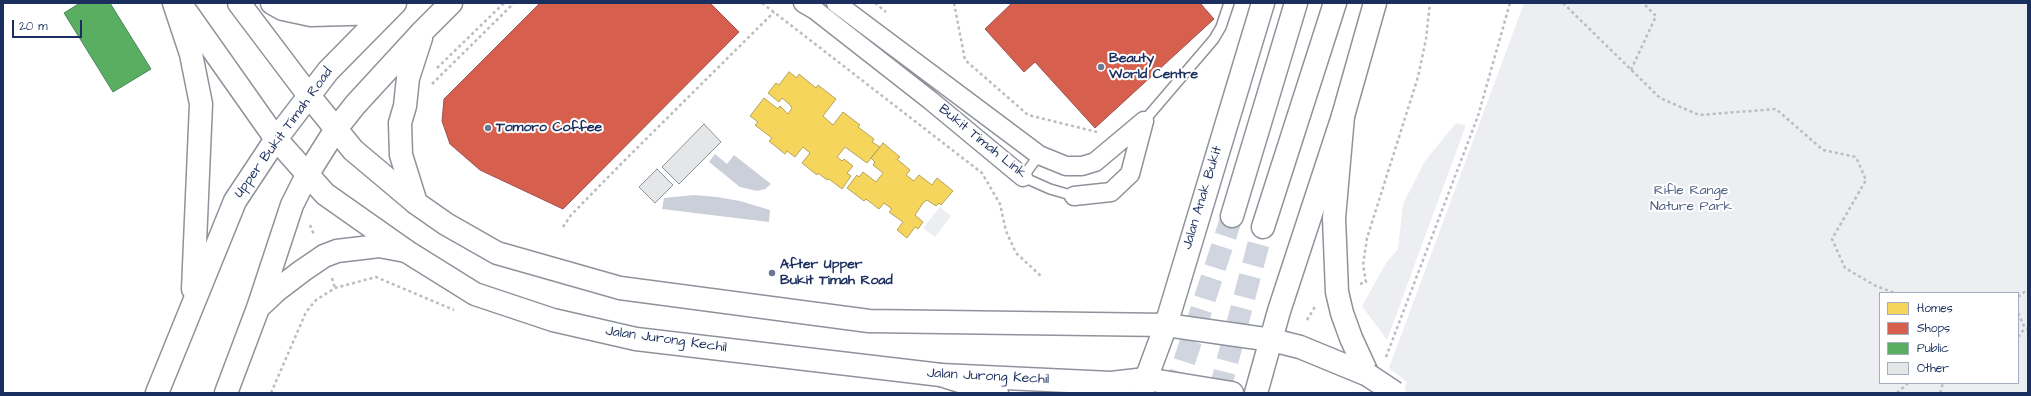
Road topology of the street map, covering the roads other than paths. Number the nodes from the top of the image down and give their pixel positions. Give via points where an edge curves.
1 (174, 3) edge
2 (180, 3) edge
3 (239, 3) edge
4 (272, 3) edge
5 (451, 3) edge
6 (836, 3) edge
7 (1229, 3) edge
8 (1263, 3) edge
9 (1296, 3) edge
10 (1335, 3) edge
11 (1375, 3) edge
12 (813, 5) edge
13 (390, 8) edge
14 (423, 31) junction
15 (935, 92) junction
16 (310, 97) junction
17 (1343, 116) junction
18 (1144, 121) junction
19 (336, 129) junction
20 (276, 139) junction
21 (1039, 155) junction
22 (306, 175) junction
23 (1023, 177) junction
24 (1074, 196) joint
25 (416, 203) junction
26 (1232, 216) tunnel mouth
27 (1263, 227) tunnel mouth
28 (406, 251) junction
29 (192, 304) junction
30 (258, 308) junction
31 (1166, 325) junction
32 (1272, 340) junction
33 (1376, 369) junction
34 (941, 375) junction
35 (1144, 386) edge
36 (156, 393) edge
37 (226, 393) edge
38 (997, 393) edge
39 (1232, 393) edge
40 (1256, 393) edge
41 (1395, 393) edge

1 - 29 main road via 191,54 201,104
2 - 20 main road, Jalan Jurong Kechil
3 - 16 main road
4 - 13 main road via 311,15
5 - 14 main road
6 - 15 street, Bukit Timah Link
7 - 18 lane, Bukit Timah Link via 1221,27 1214,38
8 - 31 main road, Jalan Anak Bukit
9 - 26 main road
10 - 27 main road
11 - 17 main road
12 - 15 street, Bukit Timah Link
13 - 16 main road, Upper Bukit Timah Road via 328,71
14 - 19 main road
14 - 25 main road via 408,78 400,123 401,155
15 - 21 street, Bukit Timah Link
15 - 23 street, Bukit Timah Link
16 - 19 main road
16 - 20 main road, Upper Bukit Timah Road
17 - 32 main road via 1279,311
17 - 33 main road via 1334,218 1337,292 1351,338
18 - 21 street, Bukit Timah Link via 1095,162 1082,166 1066,166
18 - 24 street, Bukit Timah Link via 1130,174 1111,192
19 - 22 main road
19 - 25 main road via 353,150
20 - 22 main road, Jalan Jurong Kechil
20 - 29 main road, Upper Bukit Timah Road via 235,201
21 - 23 lane
22 - 28 main road, Jalan Jurong Kechil via 325,194
22 - 30 main road via 292,205
23 - 24 lane, Bukit Timah Link
25 - 31 main road via 446,224 498,253 620,288 868,321
28 - 30 main road via 379,246 337,251 324,256 277,290
28 - 34 main road, Jalan Jurong Kechil via 475,294 553,320 636,339
29 - 36 main road, Upper Bukit Timah Road
30 - 37 main road
31 - 32 main road
31 - 35 main road, Jalan Anak Bukit
32 - 33 main road
32 - 40 main road
33 - 41 main road, bridge
34 - 35 main road, Jalan Jurong Kechil
34 - 38 main road
35 - 39 main road, Jalan Jurong Kechil

